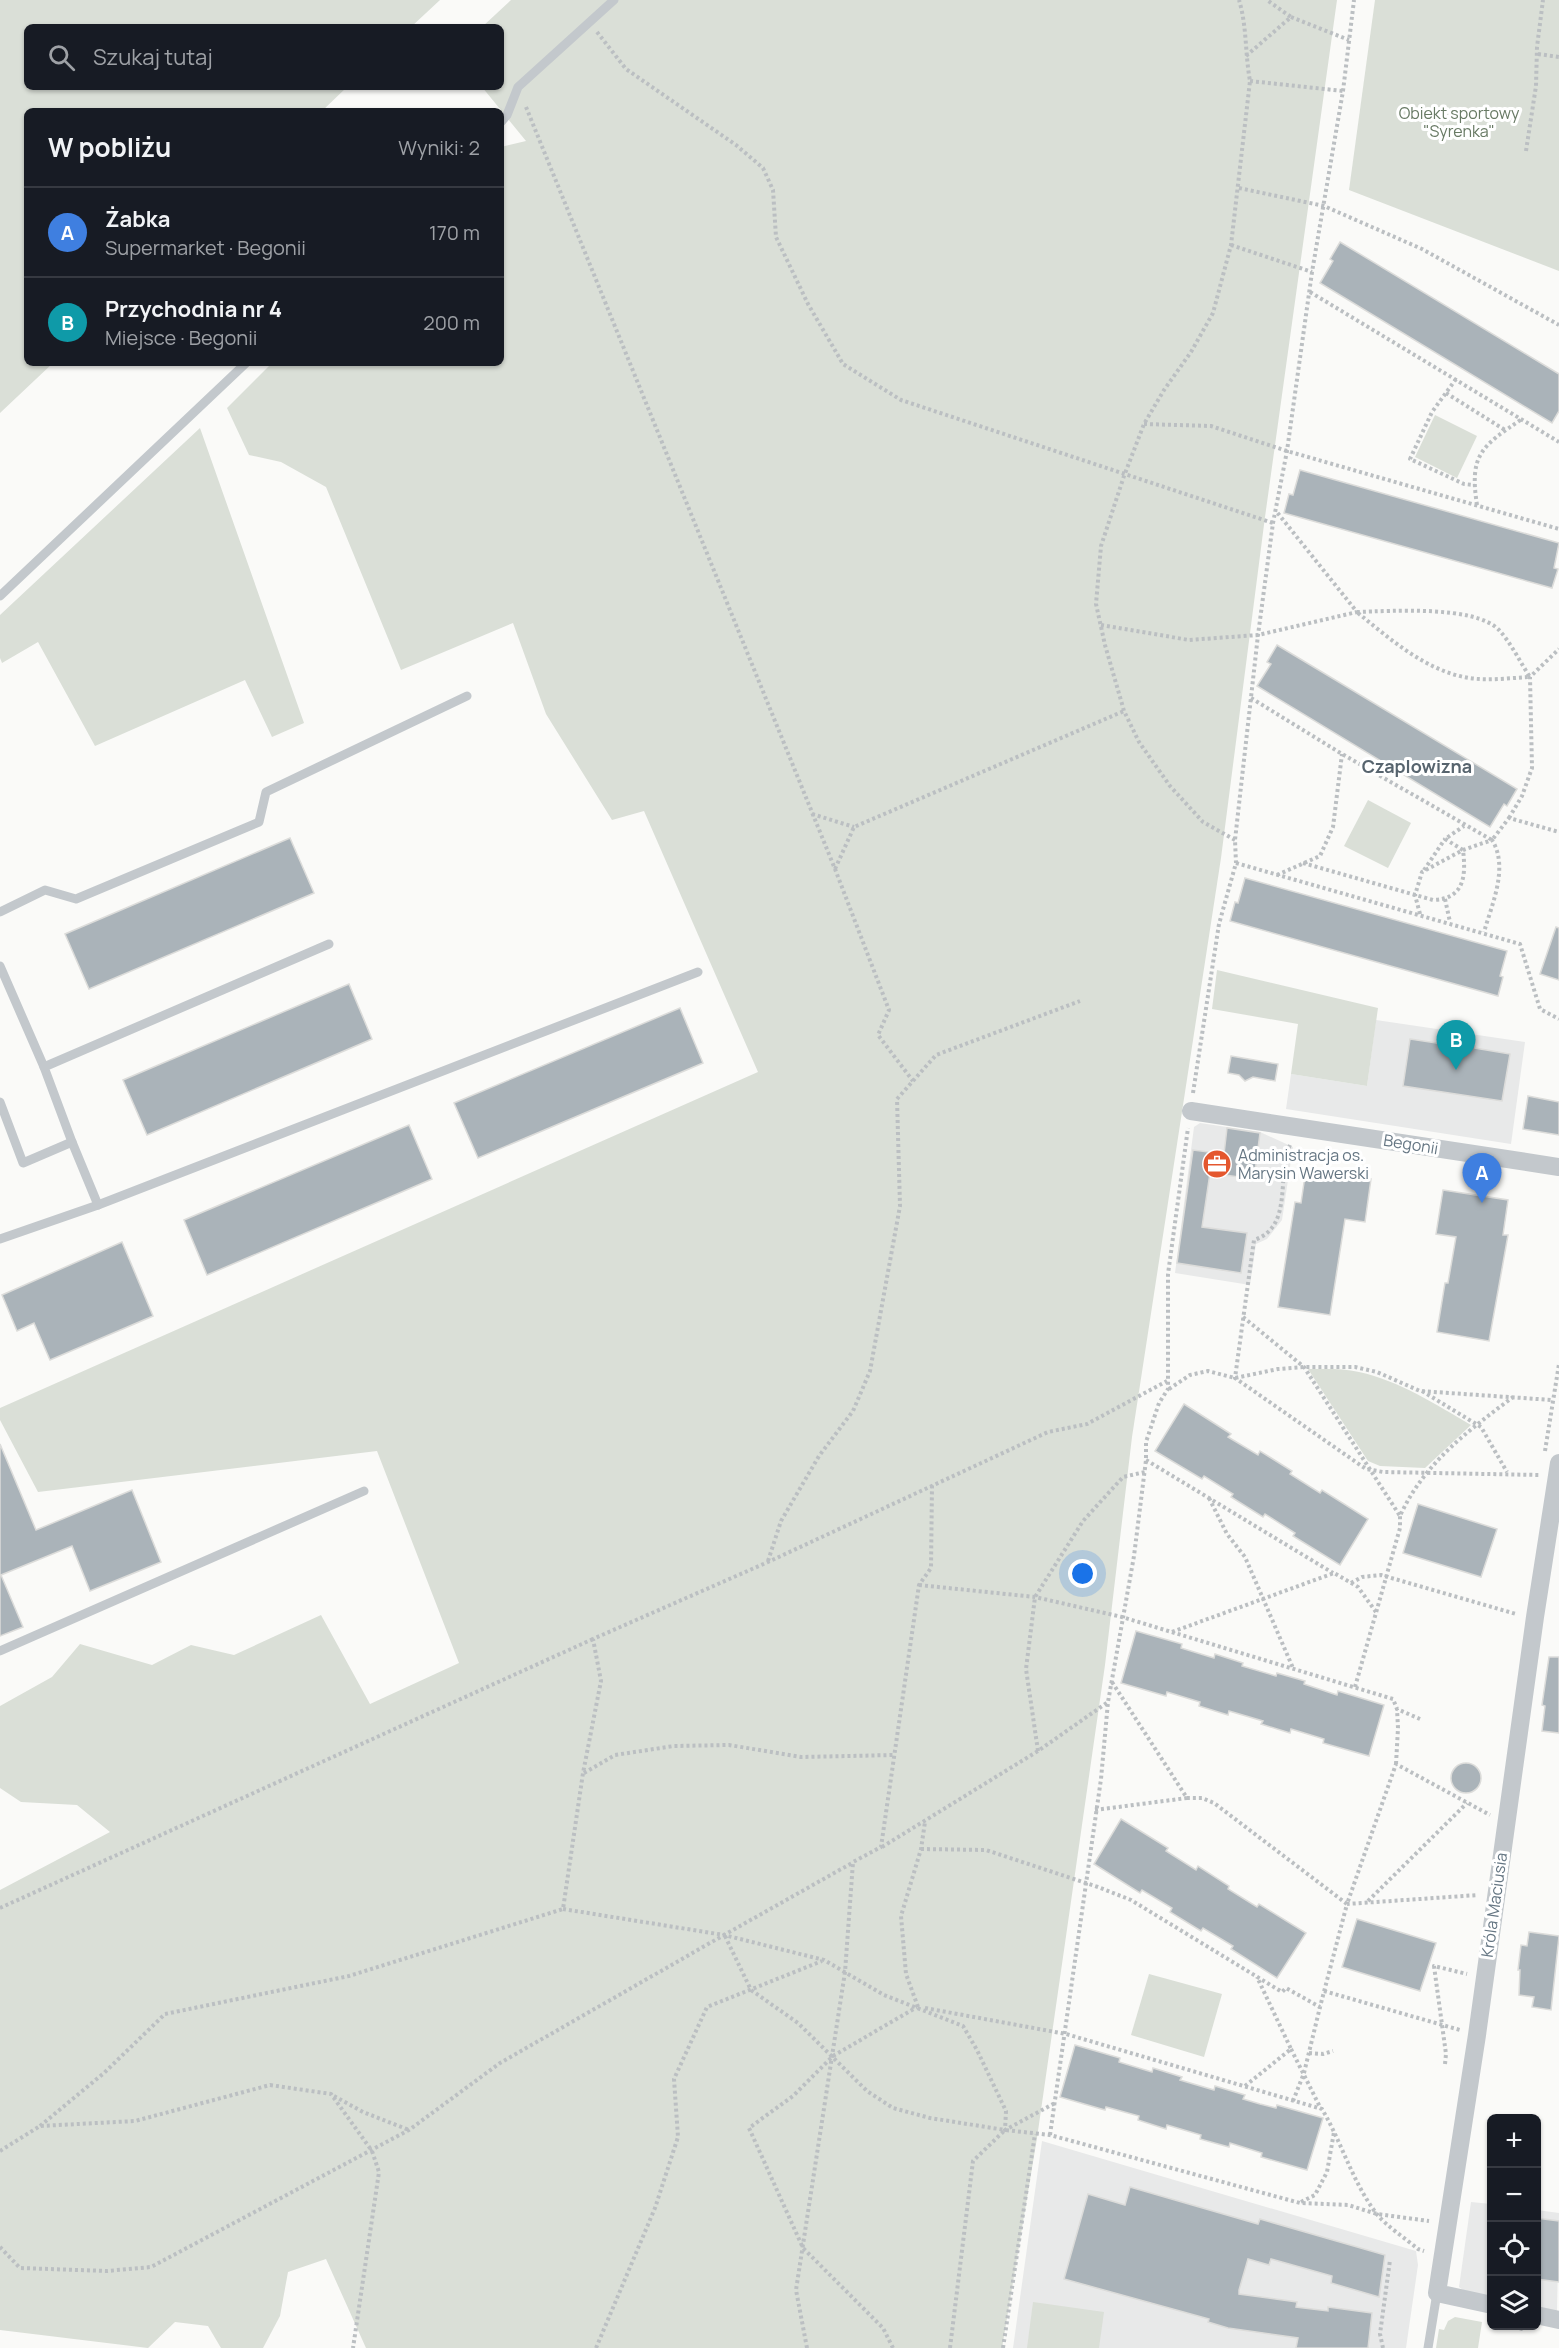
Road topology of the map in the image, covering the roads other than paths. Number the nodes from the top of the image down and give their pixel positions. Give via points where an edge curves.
1 (614, 0) edge
2 (504, 119) edge
3 (243, 366) edge
4 (0, 596) edge
5 (467, 696) dead end
6 (0, 912) edge
7 (330, 944) dead end
8 (0, 966) edge
9 (698, 972) dead end
10 (44, 1067) junction
11 (0, 1102) edge
12 (1191, 1111) road end
13 (72, 1142) junction
14 (1559, 1167) edge
15 (98, 1205) junction
16 (0, 1239) edge
17 (1558, 1470) edge
18 (364, 1491) dead end
19 (0, 1652) edge
20 (1437, 2293) junction
21 (1487, 2304) edge
22 (1541, 2316) edge
23 (1559, 2320) edge
24 (1428, 2348) edge

1 - 2 lane via 518,87
3 - 4 lane
5 - 6 lane via 266,792 259,822 76,899 45,890
7 - 10 lane
8 - 10 lane
9 - 15 lane
10 - 13 lane
11 - 13 lane via 23,1163
12 - 14 street, Begonii
13 - 15 lane
15 - 16 lane
17 - 20 street, Króla Maciusia
18 - 19 lane
20 - 21 street
20 - 24 lane
22 - 23 street

